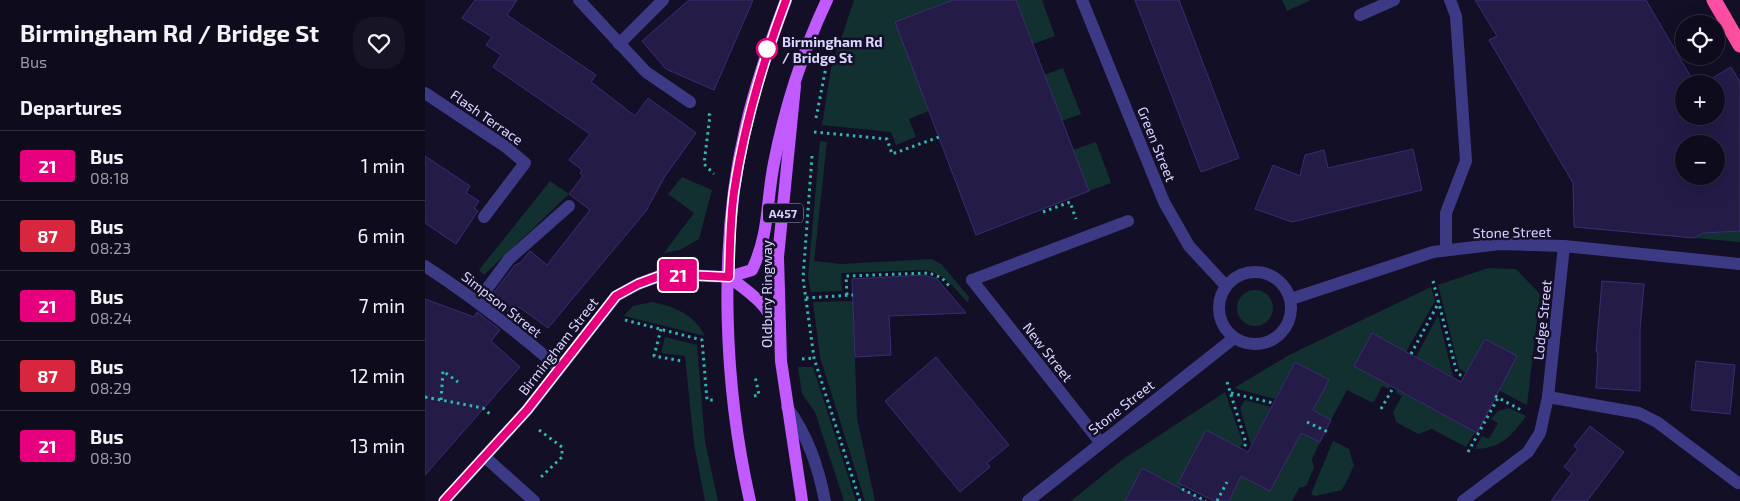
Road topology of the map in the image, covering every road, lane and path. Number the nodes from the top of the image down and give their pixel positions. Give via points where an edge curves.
1 (579, 0) edge
2 (663, 0) edge
3 (786, 0) edge
4 (795, 0) edge
5 (827, 0) edge
6 (1082, 0) edge
7 (1394, 0) edge
8 (1450, 0) edge
9 (1714, 0) edge
10 (1360, 15) dead end
11 (619, 44) junction
12 (1740, 45) edge
13 (828, 56) dead end
14 (795, 86) junction
15 (425, 93) edge
16 (690, 102) joint
17 (750, 112) junction
18 (814, 132) junction
19 (939, 137) dead end
20 (813, 140) dead end
21 (813, 149) dead end
22 (734, 194) junction
23 (569, 206) dead end
24 (1043, 212) dead end
25 (484, 217) dead end
26 (1128, 221) dead end
27 (1077, 222) dead end
28 (1564, 246) junction
29 (1445, 249) junction
30 (1740, 264) edge
31 (425, 266) edge
32 (729, 277) junction
33 (1433, 281) dead end
34 (1226, 286) junction
35 (953, 291) dead end
36 (853, 295) dead end
37 (847, 296) junction
38 (806, 298) junction
39 (1291, 299) junction
40 (477, 302) junction
41 (1439, 302) junction
42 (620, 326) dead end
43 (661, 329) junction
44 (1234, 338) junction
45 (781, 340) junction
46 (1411, 354) dead end
47 (682, 361) dead end
48 (559, 368) junction
49 (1464, 377) dead end
50 (458, 382) dead end
51 (1227, 382) dead end
52 (1393, 388) dead end
53 (1231, 393) junction
54 (425, 397) edge
55 (1548, 397) junction
56 (441, 400) junction
57 (707, 400) dead end
58 (1273, 403) dead end
59 (786, 404) junction
60 (1381, 409) dead end
61 (491, 415) dead end
62 (1531, 416) dead end
63 (1307, 422) dead end
64 (539, 430) dead end
65 (1330, 434) dead end
66 (1100, 442) junction
67 (1243, 450) dead end
68 (1468, 452) dead end
69 (485, 457) junction
70 (538, 480) dead end
71 (1227, 482) dead end
72 (1737, 483) dead end
73 (1182, 489) dead end
74 (444, 501) edge
75 (534, 501) edge
76 (750, 501) edge
77 (802, 501) edge
78 (825, 501) edge
79 (860, 501) edge
80 (1028, 501) edge
81 (1206, 501) edge
82 (1217, 501) edge
83 (1463, 501) edge

1 - 11 street
2 - 11 street
3 - 17 main road via 762,65
4 - 17 main road
5 - 14 main road, A457
6 - 34 street, Green Street via 1164,202 1189,246
7 - 10 street
8 - 29 street via 1457,16 1466,161 1446,213
9 - 12 highway
11 - 16 street via 647,72
13 - 18 path
14 - 32 main road via 776,154 767,230 761,251 752,270
14 - 45 main road, Oldbury Ringway / A457 via 778,256
15 - 25 street, Flash Terrace via 525,163
16 - 22 path via 710,115 704,164
17 - 22 main road
18 - 19 path via 887,139 892,154
18 - 20 path
21 - 38 path via 803,278
22 - 32 main road
23 - 40 street via 509,259
24 - 27 path via 1070,202
26 - 66 street, New Street via 972,280
28 - 29 street, Stone Street via 1499,244
28 - 30 street, Stone Street
28 - 55 street, Lodge Street
29 - 39 street, Stone Street
31 - 40 street, Simpson Street
32 - 45 main road via 758,299 773,317
32 - 48 street, Birmingham Street via 665,274 638,284 616,296
32 - 76 main road via 733,398 739,452
33 - 41 path
34 - 39 street via 1243,274 1262,272 1280,281
34 - 44 street via 1219,304 1222,323
35 - 37 path via 935,274 903,273 846,276
36 - 37 path
37 - 38 path
38 - 79 path via 814,358
39 - 44 street via 1291,316 1283,332 1268,342 1251,345
40 - 48 street, Simpson Street
41 - 46 path
41 - 49 path via 1457,373
42 - 43 path via 625,320
43 - 47 path via 655,356
43 - 57 path via 702,340
44 - 66 street, Stone Street
45 - 59 main road, Oldbury Ringway / A457
48 - 69 street, Birmingham Street
50 - 56 path via 443,371
51 - 53 path
52 - 60 path
53 - 58 path
53 - 67 path via 1246,443
54 - 56 path
55 - 72 street via 1639,413 1657,422
55 - 83 street, Lodge Street via 1540,433 1528,452
56 - 61 path via 483,408
59 - 77 main road, Oldbury Ringway / A457
59 - 78 street via 805,432
62 - 68 path via 1497,397
63 - 65 path
64 - 70 path via 562,448 562,457
66 - 80 street, Stone Street
69 - 74 street, Birmingham Street
69 - 75 street
71 - 82 path
73 - 81 path

